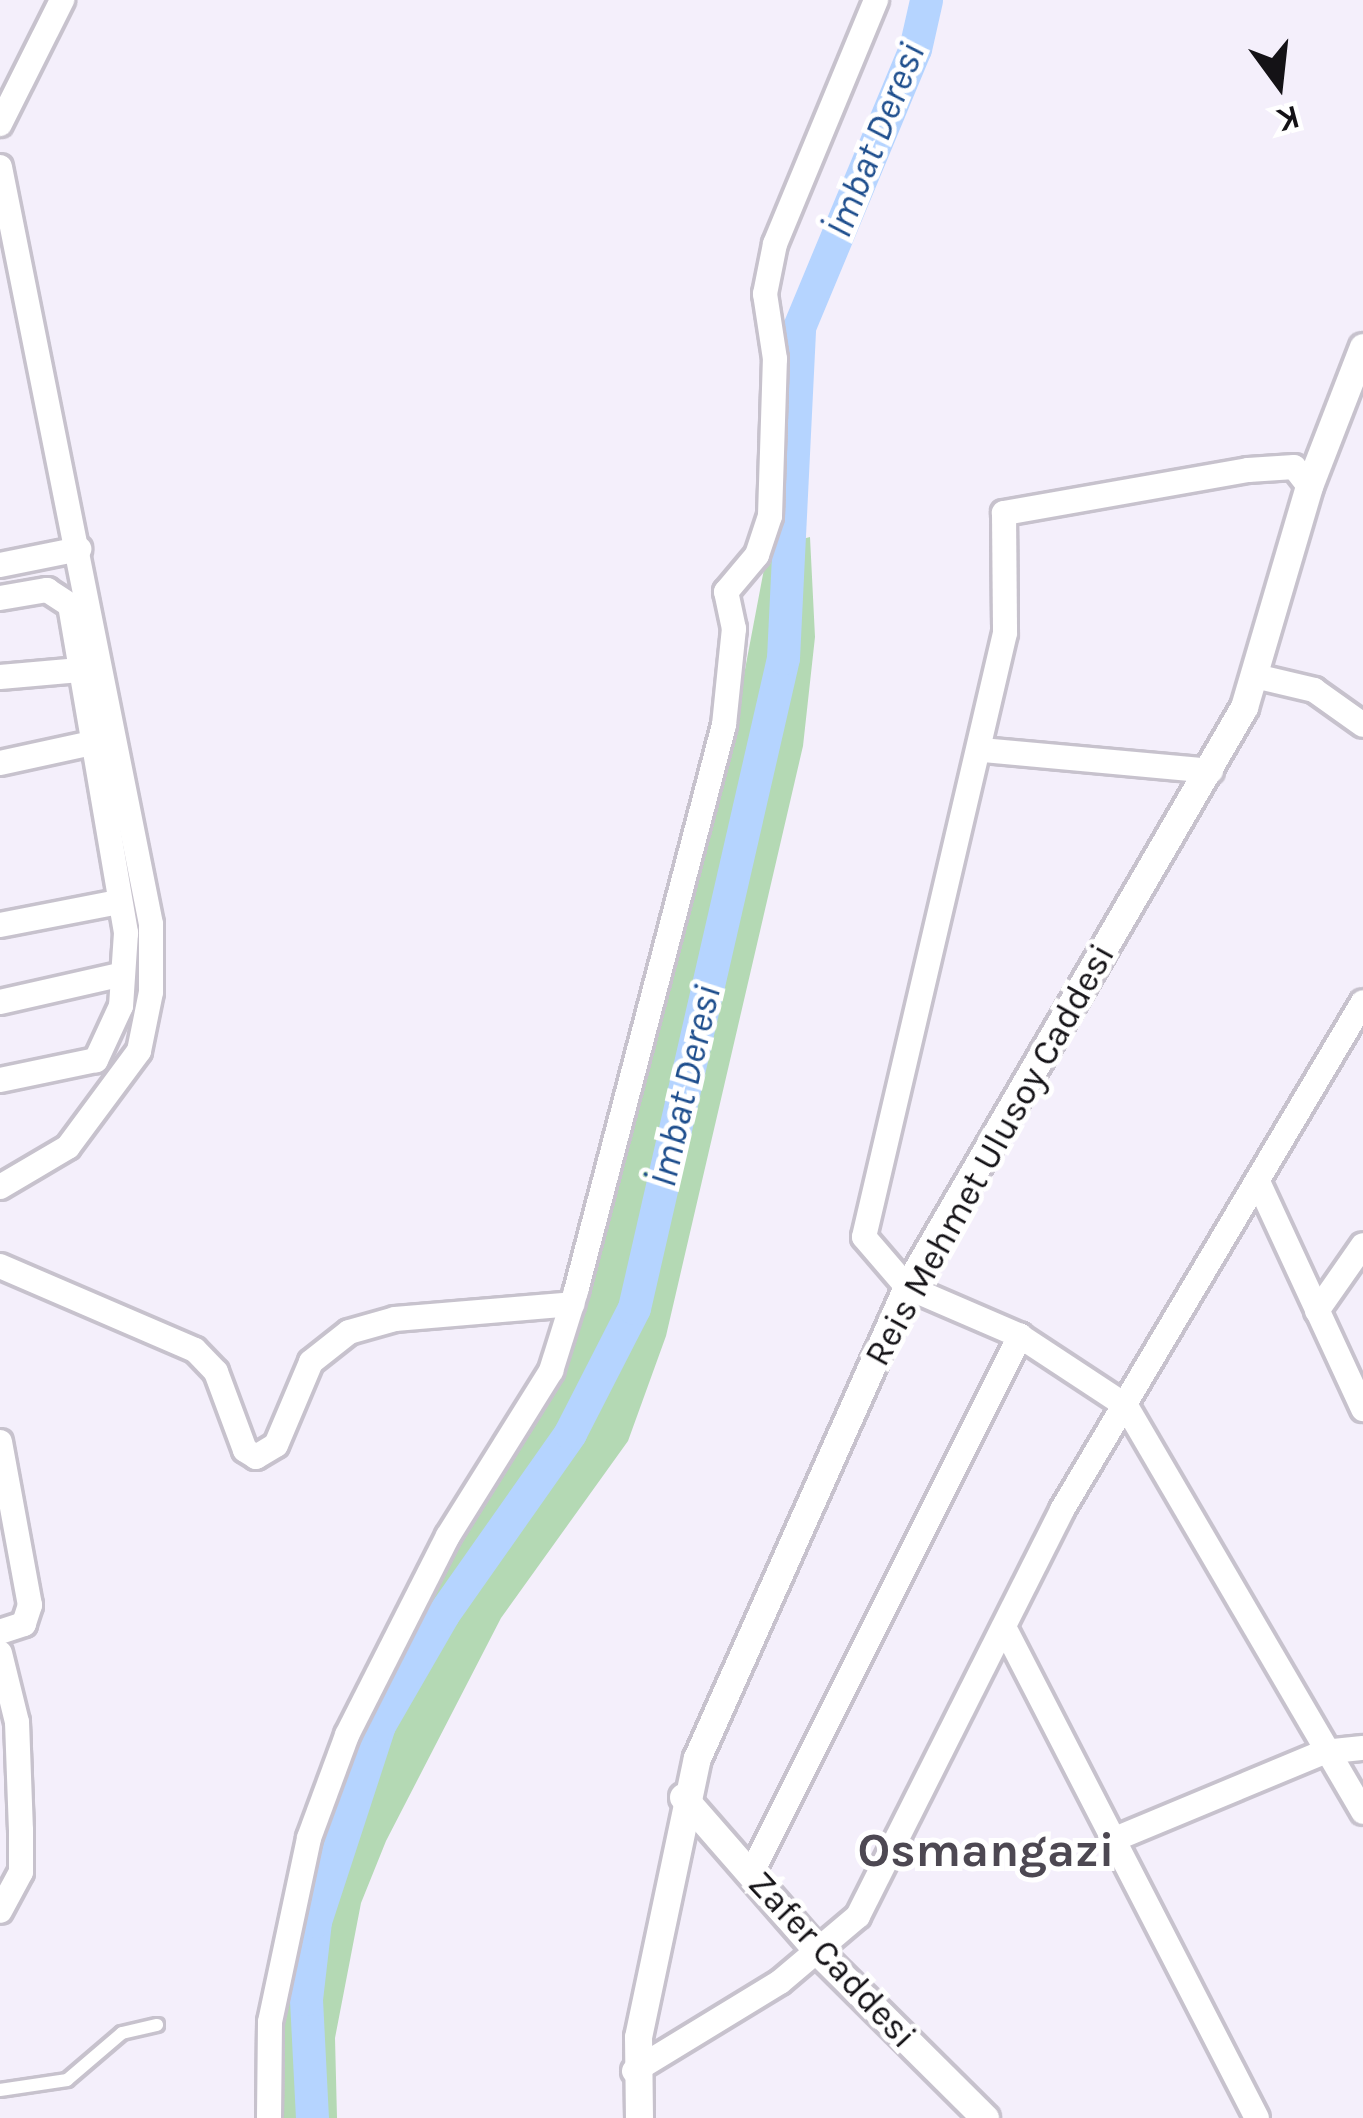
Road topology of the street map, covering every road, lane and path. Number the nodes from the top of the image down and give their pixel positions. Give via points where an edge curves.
1 (62, 0) edge
2 (876, 0) edge
3 (0, 124) edge
4 (0, 167) edge
5 (1363, 346) edge
6 (1309, 486) junction
7 (79, 549) junction
8 (0, 565) edge
9 (0, 598) edge
10 (80, 670) junction
11 (1256, 676) junction
12 (0, 677) edge
13 (1363, 725) edge
14 (92, 743) junction
15 (982, 750) junction
16 (0, 764) edge
17 (1211, 771) junction
18 (118, 902) junction
19 (0, 925) edge
20 (123, 974) junction
21 (0, 1002) edge
22 (1363, 1002) edge
23 (0, 1080) edge
24 (1260, 1186) junction
25 (0, 1187) edge
26 (1363, 1245) edge
27 (0, 1266) edge
28 (907, 1287) junction
29 (572, 1304) junction
30 (1317, 1311) junction
31 (1020, 1336) junction
32 (1126, 1406) junction
33 (1363, 1409) edge
34 (0, 1442) edge
35 (1004, 1628) junction
36 (0, 1632) edge
37 (0, 1652) edge
38 (7, 1706) edge
39 (1363, 1748) edge
40 (1324, 1753) junction
41 (9, 1762) edge
42 (683, 1797) junction
43 (1363, 1812) edge
44 (11, 1832) edge
45 (1115, 1839) junction
46 (751, 1874) junction
47 (0, 1912) edge
48 (819, 1953) junction
49 (157, 2025) dead end
50 (634, 2071) junction
51 (0, 2090) edge
52 (269, 2118) edge
53 (639, 2118) edge
54 (986, 2118) edge
55 (1257, 2118) edge

1 - 3 street
2 - 29 street via 775,244 765,294 776,381 770,516 757,555 726,592 734,629 724,725
4 - 7 street
5 - 6 street, Reis Mehmet Ulusoy Caddesi
6 - 11 street, Reis Mehmet Ulusoy Caddesi
6 - 15 street via 1294,467 1248,470 1004,513 1004,633
7 - 8 street
7 - 25 street via 151,924 151,992 139,1051 110,1100 68,1147
9 - 10 street via 58,594 70,605
10 - 12 street
10 - 14 street
11 - 13 street via 1314,690
11 - 17 street, Reis Mehmet Ulusoy Caddesi
14 - 16 street
14 - 18 street
15 - 17 street
15 - 28 street via 866,1219 864,1237
17 - 28 street, Reis Mehmet Ulusoy Caddesi
18 - 19 street
18 - 20 street
20 - 21 street
20 - 23 street via 122,1006 96,1060
22 - 24 street
24 - 30 street
24 - 32 street
26 - 30 street
27 - 29 street via 195,1350 216,1372 245,1450 256,1456 276,1445 311,1362 349,1332 395,1319
28 - 31 street
28 - 42 street, Reis Mehmet Ulusoy Caddesi
29 - 52 street via 551,1371 448,1536 346,1736 309,1838 270,2022
30 - 33 street
31 - 32 street
31 - 46 street
32 - 35 street
32 - 40 street
34 - 36 street via 30,1605 25,1624
35 - 45 street
35 - 48 street via 858,1916
37 - 38 street
38 - 41 street
39 - 40 street
40 - 43 street
40 - 45 street
41 - 44 street
42 - 46 street, Zafer Caddesi
42 - 50 street, Reis Mehmet Ulusoy Caddesi
44 - 47 street via 21,1872
45 - 55 street
46 - 48 street, Zafer Caddesi
48 - 50 street
48 - 54 street, Zafer Caddesi
49 - 51 lane via 122,2033 67,2080
50 - 53 street, Reis Mehmet Ulusoy Caddesi

